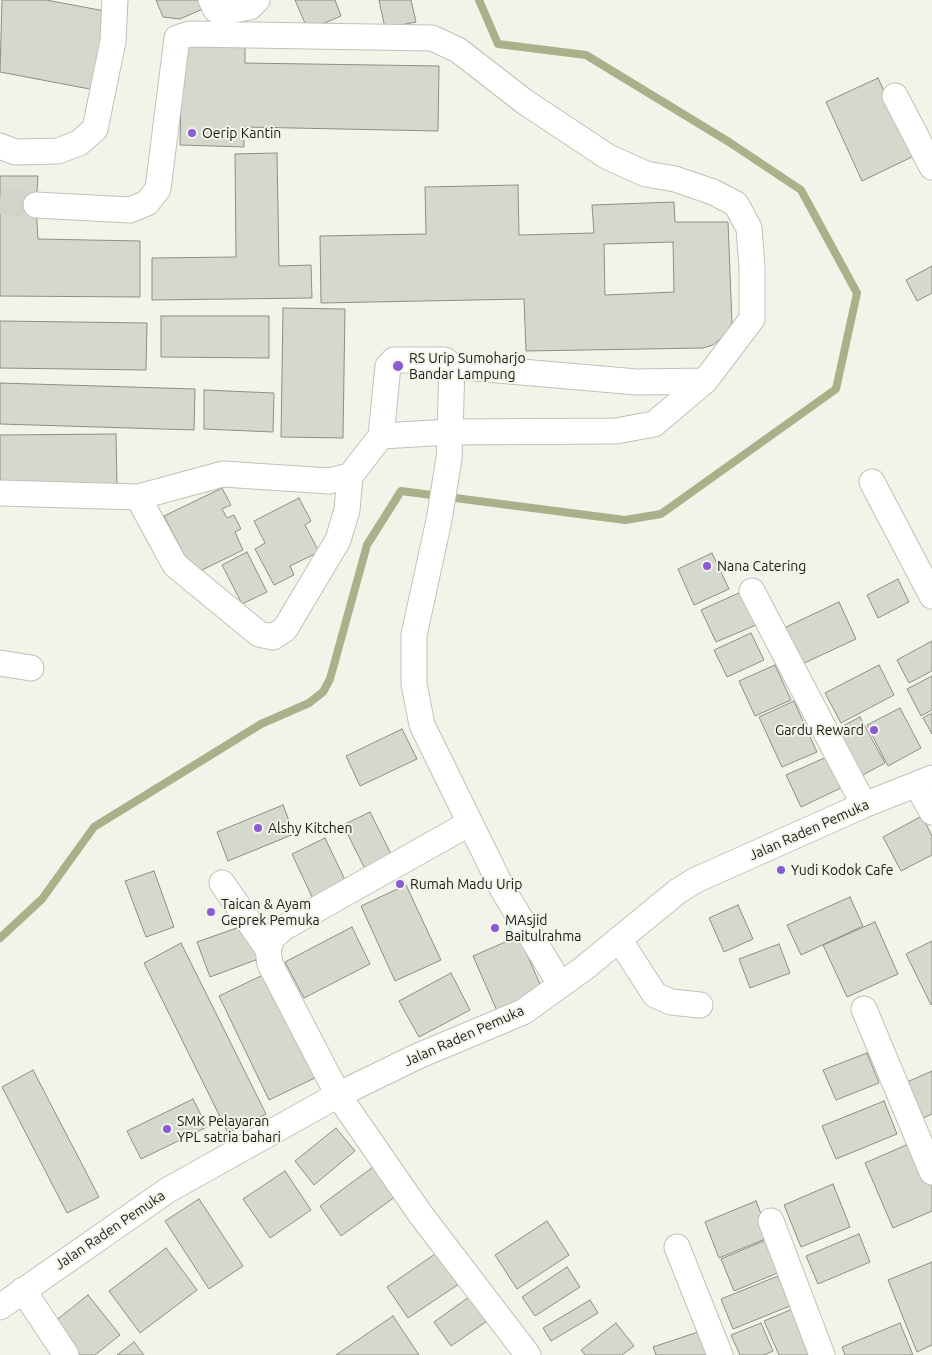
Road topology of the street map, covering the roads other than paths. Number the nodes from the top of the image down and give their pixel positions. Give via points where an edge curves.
1 (115, 0) edge
2 (210, 0) edge
3 (257, 0) edge
4 (895, 96) dead end
5 (0, 146) edge
6 (931, 164) edge
7 (36, 204) tunnel mouth
8 (452, 366) junction
9 (705, 381) junction
10 (450, 432) junction
11 (381, 436) junction
12 (350, 476) junction
13 (872, 482) dead end
14 (0, 493) edge
15 (138, 497) junction
16 (752, 591) dead end
17 (932, 596) edge
18 (0, 663) edge
19 (31, 668) dead end
20 (924, 781) edge
21 (864, 805) junction
22 (932, 812) edge
23 (470, 823) junction
24 (222, 883) dead end
25 (619, 939) junction
26 (268, 949) junction
27 (560, 984) junction
28 (700, 1005) dead end
29 (864, 1009) dead end
30 (338, 1095) junction
31 (932, 1172) edge
32 (771, 1221) dead end
33 (677, 1247) dead end
34 (23, 1290) junction
35 (0, 1307) edge
36 (66, 1355) edge
37 (528, 1355) edge
38 (720, 1355) edge
39 (822, 1355) edge

1 - 5 street via 113,42 95,129 79,143 58,151 14,152
2 - 3 street via 216,10 222,12 250,7
4 - 6 street
7 - 9 street via 130,210 147,203 158,189 177,38 183,35 432,38 458,50 525,102 608,157 646,174 675,179 712,192 736,204 749,228 752,319
8 - 9 street via 636,382
8 - 10 street
8 - 11 street via 445,360 394,360 388,366
9 - 10 street via 654,424 616,431
10 - 11 street
10 - 23 street via 439,520 414,635 414,684 422,724
11 - 12 street
12 - 15 street via 329,481 223,474
12 - 15 street via 347,510 338,540 285,630 273,636 259,634 175,565
13 - 17 street
14 - 15 street
16 - 21 street
18 - 19 street
20 - 21 street, Jalan Raden Pemuka
20 - 22 street
21 - 25 street, Jalan Raden Pemuka via 696,880
23 - 26 street via 285,927 273,937
23 - 27 street via 504,890
24 - 26 street
25 - 27 street, Jalan Raden Pemuka
25 - 28 street via 656,994 671,1002
26 - 30 street via 270,964
27 - 30 street, Jalan Raden Pemuka via 523,1012 418,1056
29 - 31 street
30 - 34 street, Jalan Raden Pemuka via 168,1190
30 - 37 street via 421,1215
32 - 39 street
33 - 38 street
34 - 35 street, Jalan Raden Pemuka
34 - 36 street

